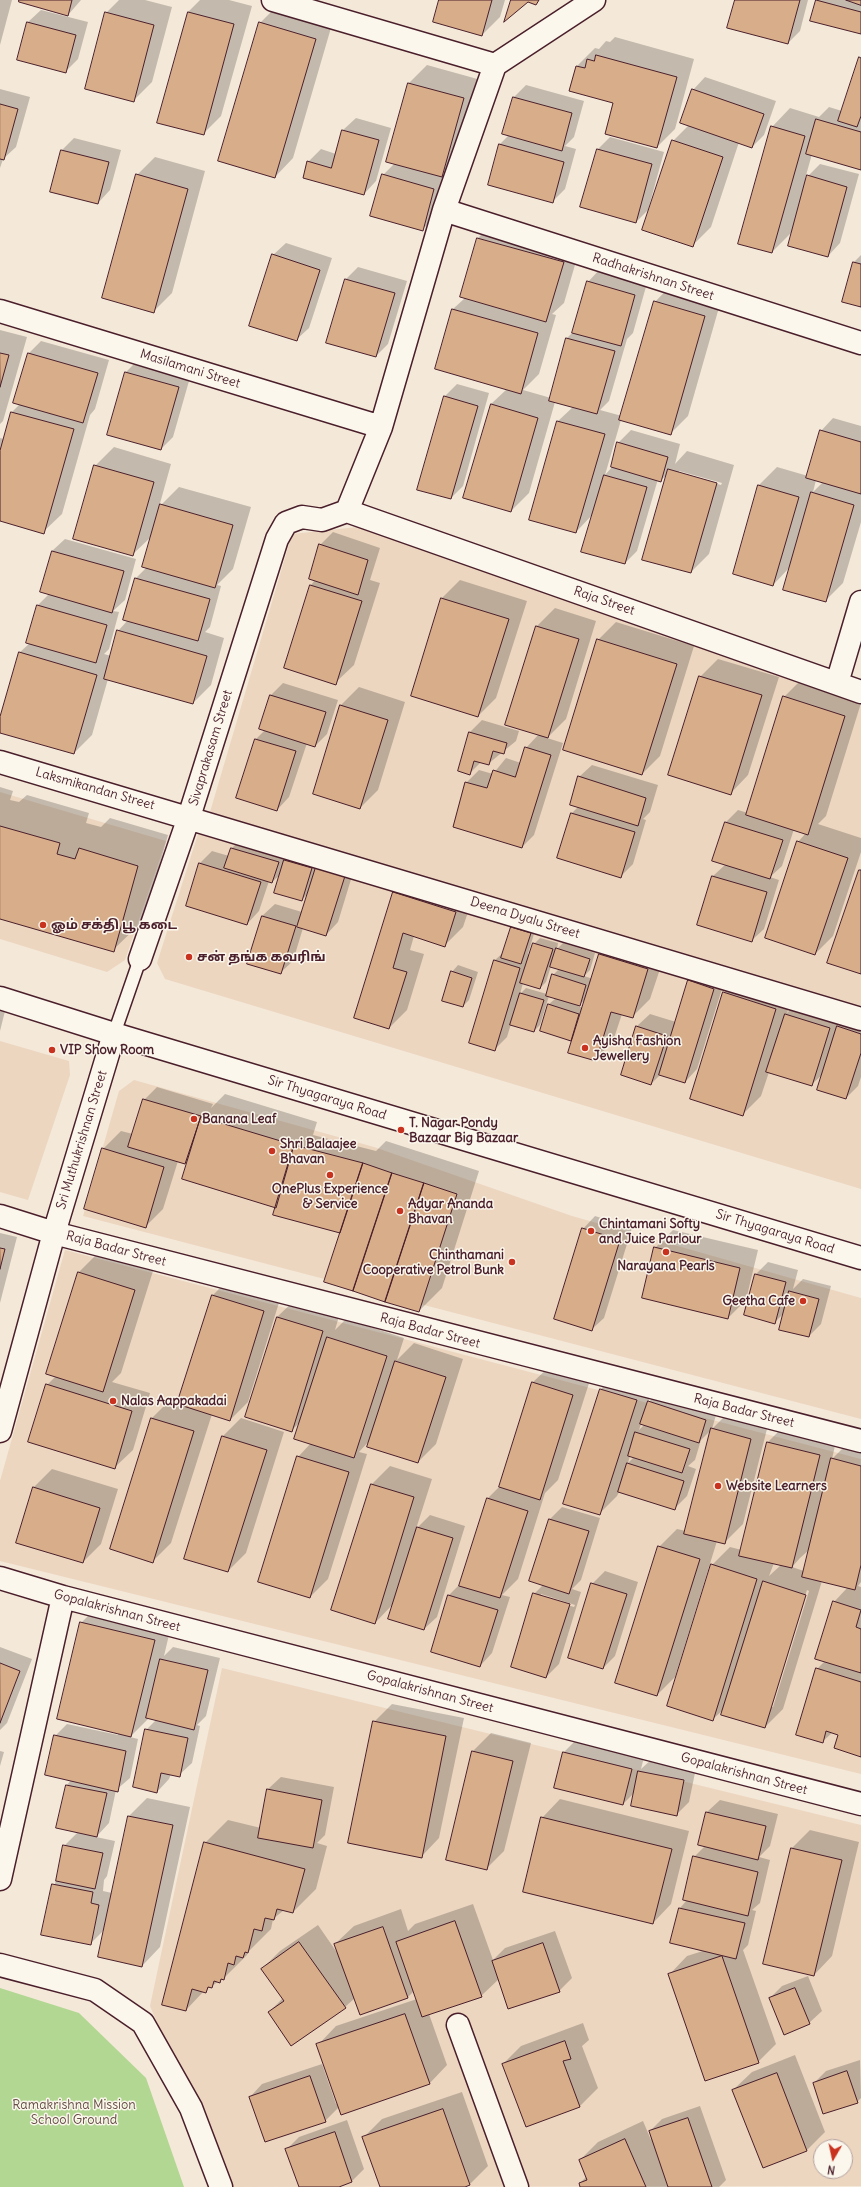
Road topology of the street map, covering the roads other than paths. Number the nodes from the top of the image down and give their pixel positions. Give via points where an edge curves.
1 (273, 0) edge
2 (594, 0) edge
3 (495, 65) junction
4 (444, 210) junction
5 (0, 311) edge
6 (861, 343) edge
7 (381, 427) junction
8 (347, 511) junction
9 (861, 602) edge
10 (838, 683) junction
11 (861, 692) edge
12 (0, 762) edge
13 (189, 817) junction
14 (140, 959) joint
15 (0, 998) edge
16 (861, 1019) edge
17 (114, 1034) junction
18 (0, 1216) edge
19 (54, 1233) junction
20 (861, 1258) edge
21 (0, 1430) edge
22 (861, 1441) edge
23 (0, 1578) edge
24 (63, 1597) junction
25 (861, 1804) edge
26 (0, 1879) edge
27 (0, 1965) edge
28 (458, 2025) dead end
29 (221, 2187) edge
30 (516, 2187) edge

1 - 3 street
2 - 3 street
3 - 4 street
4 - 6 street, Radhakrishnan Street
4 - 7 street
5 - 7 street, Masilamani Street
7 - 8 street
8 - 10 street, Raja Street
8 - 13 street, Sivaprakasam Street via 322,520 302,517 286,523 277,539
9 - 10 street
10 - 11 street, Raja Street
12 - 13 street, Laksmikandan Street
13 - 14 street, Sivaprakasam Street
13 - 16 street, Deena Dyalu Street
14 - 17 lane, Sivaprakasam Street
15 - 17 street, Sir Thyagaraya Road
17 - 19 street, Sri Muthukrishnan Street
17 - 20 street, Sir Thyagaraya Road
18 - 19 street, Raja Badar Street
19 - 21 street, Sri Muthukrishnan Street
19 - 22 street, Raja Badar Street
23 - 24 street, Gopalakrishnan Street
24 - 25 street, Gopalakrishnan Street
24 - 26 street
27 - 29 street via 95,1990 143,2023 191,2108
28 - 30 street

